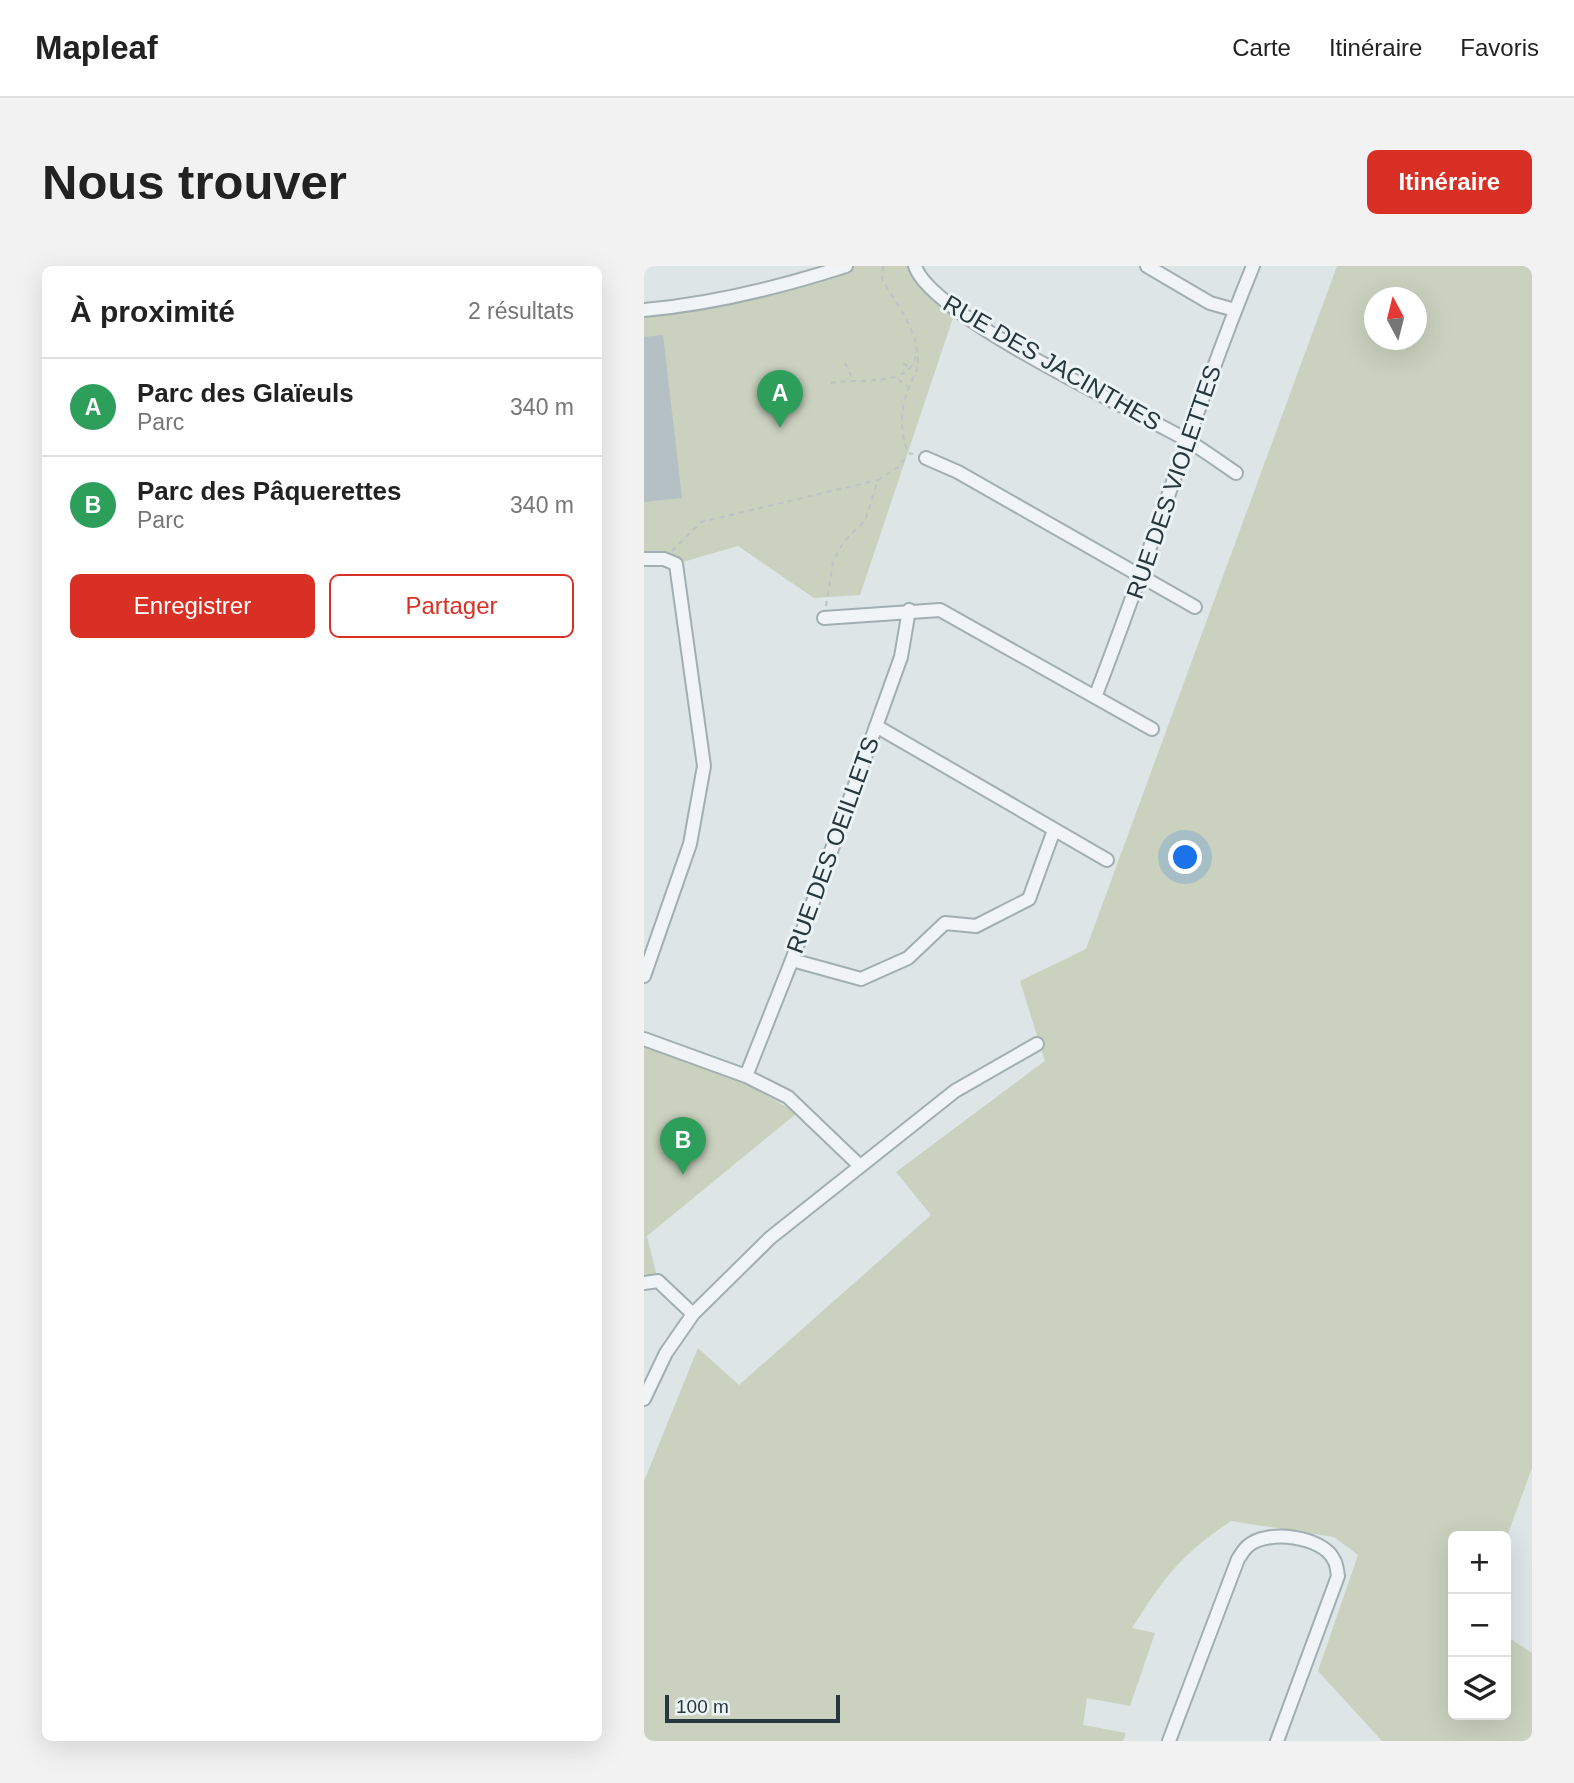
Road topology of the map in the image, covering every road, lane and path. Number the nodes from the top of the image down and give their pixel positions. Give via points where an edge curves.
1 (846, 266) edge
2 (883, 266) edge
3 (915, 266) edge
4 (1147, 266) edge
5 (1253, 266) edge
6 (644, 310) edge
7 (1235, 310) junction
8 (916, 351) junction
9 (845, 363) dead end
10 (903, 363) dead end
11 (910, 368) junction
12 (897, 378) junction
13 (853, 379) junction
14 (831, 383) dead end
15 (909, 388) junction
16 (1187, 441) junction
17 (908, 453) junction
18 (926, 458) joint
19 (1236, 472) dead end
20 (877, 480) junction
21 (644, 559) edge
22 (664, 559) junction
23 (1143, 575) junction
24 (1195, 607) dead end
25 (909, 610) junction
26 (824, 618) joint
27 (1095, 697) junction
28 (876, 726) junction
29 (1152, 729) dead end
30 (1054, 830) junction
31 (1107, 860) dead end
32 (792, 960) junction
33 (644, 976) edge
34 (644, 1039) edge
35 (1037, 1044) dead end
36 (746, 1076) junction
37 (859, 1165) junction
38 (644, 1283) edge
39 (693, 1314) junction
40 (644, 1399) edge
41 (1170, 1741) edge
42 (1277, 1741) edge

1 - 6 street via 798,282
2 - 8 path via 882,279 906,314
3 - 16 street, RUE DES JACINTHES via 931,292 1002,339
4 - 7 street via 1210,303
5 - 7 street, RUE DES VIOLETTES
7 - 16 street, RUE DES VIOLETTES
8 - 11 path
8 - 15 path via 918,366
9 - 13 path
10 - 11 path
11 - 12 path
12 - 13 path
12 - 15 path
13 - 14 path
15 - 17 path via 901,410
16 - 19 street, RUE DES JACINTHES
16 - 23 street, RUE DES VIOLETTES
17 - 18 path
17 - 20 path via 900,466
18 - 23 street
20 - 22 path via 701,522
20 - 26 path via 865,521 844,541 833,562
21 - 22 street
22 - 33 street via 676,564 704,766 690,844
23 - 24 street
23 - 27 street, RUE DES VIOLETTES
25 - 26 street
25 - 27 street via 940,610
25 - 28 street, RUE DES OEILLETS via 901,657
27 - 29 street
28 - 30 street
28 - 32 street, RUE DES OEILLETS
30 - 31 street
30 - 32 street via 1029,899 1019,905 976,926 945,923 908,958 861,979
32 - 36 street, RUE DES OEILLETS
34 - 36 street
35 - 37 street via 955,1091
36 - 37 street via 788,1097
37 - 39 street via 770,1238
38 - 39 street via 658,1281
39 - 40 street via 666,1353
41 - 42 street via 1238,1559 1249,1544 1269,1537 1322,1547 1334,1559 1338,1576

